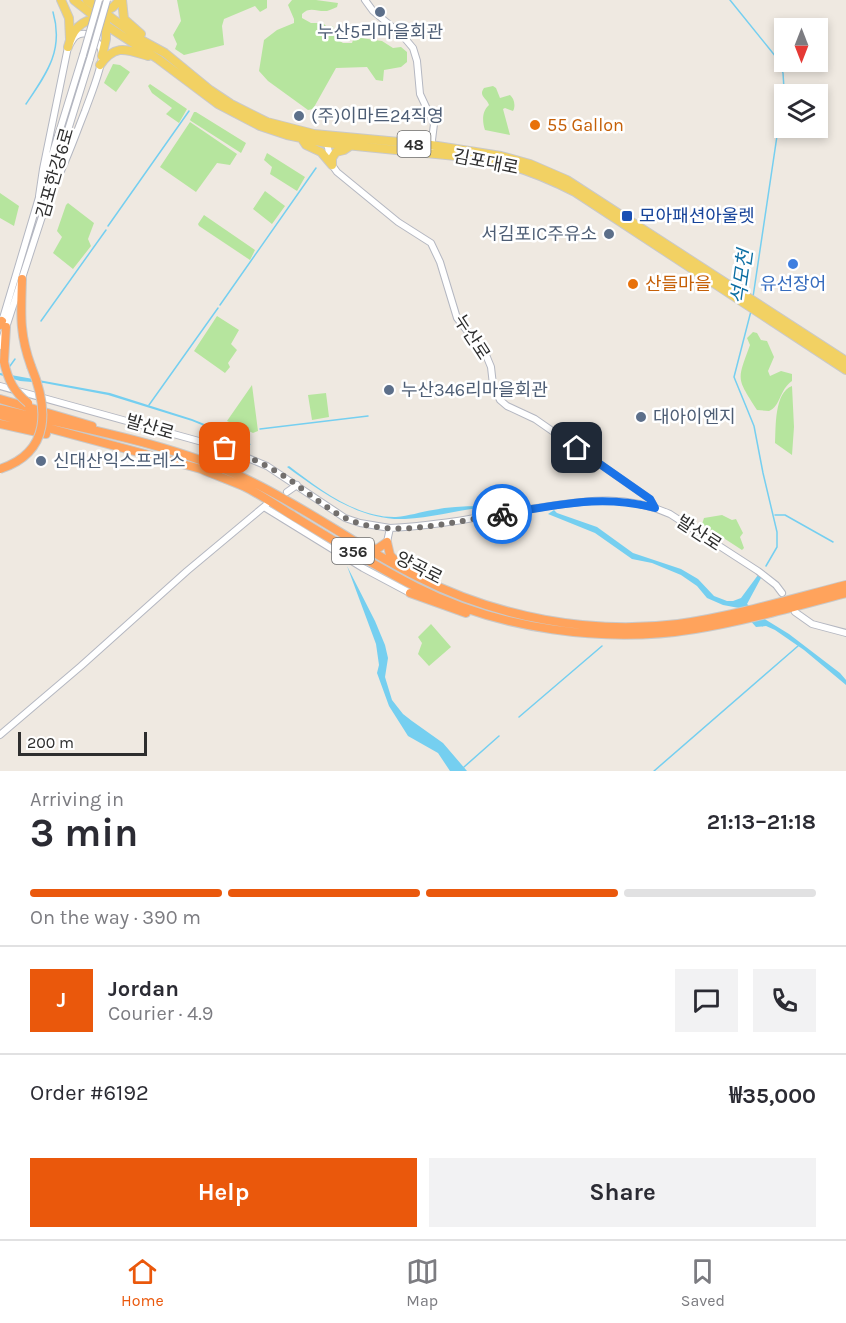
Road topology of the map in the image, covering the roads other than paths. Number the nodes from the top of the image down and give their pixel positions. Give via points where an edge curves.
1 (61, 0) edge
2 (74, 0) edge
3 (86, 0) edge
4 (99, 0) edge
5 (107, 0) edge
6 (121, 0) edge
7 (364, 0) edge
8 (88, 12) junction
9 (105, 19) junction
10 (69, 44) junction
11 (165, 53) junction
12 (102, 56) junction
13 (158, 60) junction
14 (100, 65) junction
15 (302, 139) junction
16 (326, 140) junction
17 (350, 146) junction
18 (404, 147) junction
19 (431, 149) junction
20 (332, 165) junction
21 (39, 196) junction
22 (47, 200) junction
23 (632, 230) junction
24 (646, 230) junction
25 (22, 279) junction
26 (741, 297) junction
27 (765, 313) junction
28 (2, 326) edge
29 (0, 346) edge
30 (846, 361) edge
31 (846, 370) edge
32 (0, 386) edge
33 (0, 399) edge
34 (0, 409) edge
35 (38, 409) junction
36 (0, 415) edge
37 (0, 424) edge
38 (164, 449) junction
39 (138, 453) junction
40 (0, 469) edge
41 (297, 485) junction
42 (287, 492) dead end
43 (655, 508) junction
44 (390, 528) junction
45 (345, 537) junction
46 (387, 542) junction
47 (408, 572) junction
48 (846, 585) edge
49 (410, 593) joint
50 (782, 593) dead end
51 (846, 593) edge
52 (795, 612) dead end
53 (712, 622) junction
54 (524, 624) junction
55 (846, 633) edge
56 (0, 735) edge

1 - 10 main road via 69,18
2 - 8 main road
3 - 8 main road
3 - 9 main road, 김포대로 / 48
4 - 21 street, 김포한강6로, bridge
5 - 22 street, 김포한강6로, bridge
6 - 9 main road
6 - 11 main road via 128,23
7 - 19 street via 413,48 420,94 434,124
8 - 9 main road
9 - 10 main road via 84,21
9 - 11 main road, 김포대로 / 48
9 - 12 main road
9 - 13 main road, 김포대로 / 48
10 - 12 street via 78,34 84,34 98,42
10 - 21 street
11 - 16 main road, 김포대로 / 48 via 210,90 254,116
12 - 14 street
13 - 14 main road via 120,49 109,53
13 - 15 main road, 김포대로 / 48 via 218,104 260,126
14 - 22 street via 65,164
15 - 16 main road, 김포대로 / 48
15 - 20 main road
16 - 17 main road, 김포대로 / 48
16 - 18 main road, 김포대로 / 48
16 - 20 street
17 - 18 main road, 김포대로 / 48
17 - 20 main road via 336,152
18 - 19 main road, 김포대로 / 48
19 - 23 main road, 김포대로 / 48 via 540,174
19 - 24 main road, 김포대로 / 48 via 501,156 540,168 582,188
20 - 43 street, 누산로 via 399,222 431,243 457,318 486,355 500,400 534,418 650,499
21 - 28 street, 김포한강6로
22 - 25 street, 김포한강6로
23 - 24 main road
23 - 26 main road, 김포대로 / 48
24 - 26 main road, 김포대로 / 48
25 - 28 street, 김포한강6로
25 - 40 highway, bridge via 20,323 42,398 42,426 25,454
26 - 27 main road, 김포대로 / 48
27 - 30 main road, 김포대로 / 48
27 - 31 main road, 김포대로 / 48
28 - 29 street, 김포한강6로
28 - 35 highway, bridge via 4,362 12,385
32 - 41 street, 발산로 via 225,448 258,461
33 - 35 highway
34 - 38 highway, 양곡로 / 356
35 - 38 highway
36 - 39 highway, 양곡로 / 356
37 - 39 highway
38 - 45 highway, 양곡로 / 356 via 243,478
39 - 54 highway, 양곡로 / 356 via 242,485 415,587 464,607
41 - 42 street
41 - 44 street, 발산로 via 345,518
43 - 44 street, 발산로 via 621,500 593,500
43 - 50 street, 발산로 via 748,564
44 - 46 street
45 - 46 highway via 373,548
45 - 47 highway, 양곡로 / 356
46 - 47 highway via 390,555
47 - 53 highway, 양곡로 / 356 via 490,606 559,622 647,626
48 - 53 highway, 양곡로 / 356
49 - 54 highway via 470,614
49 - 56 street via 265,506
51 - 53 highway, 양곡로 / 356 via 773,612
52 - 55 street via 812,624
53 - 54 highway, 양곡로 / 356 via 673,632 614,634

